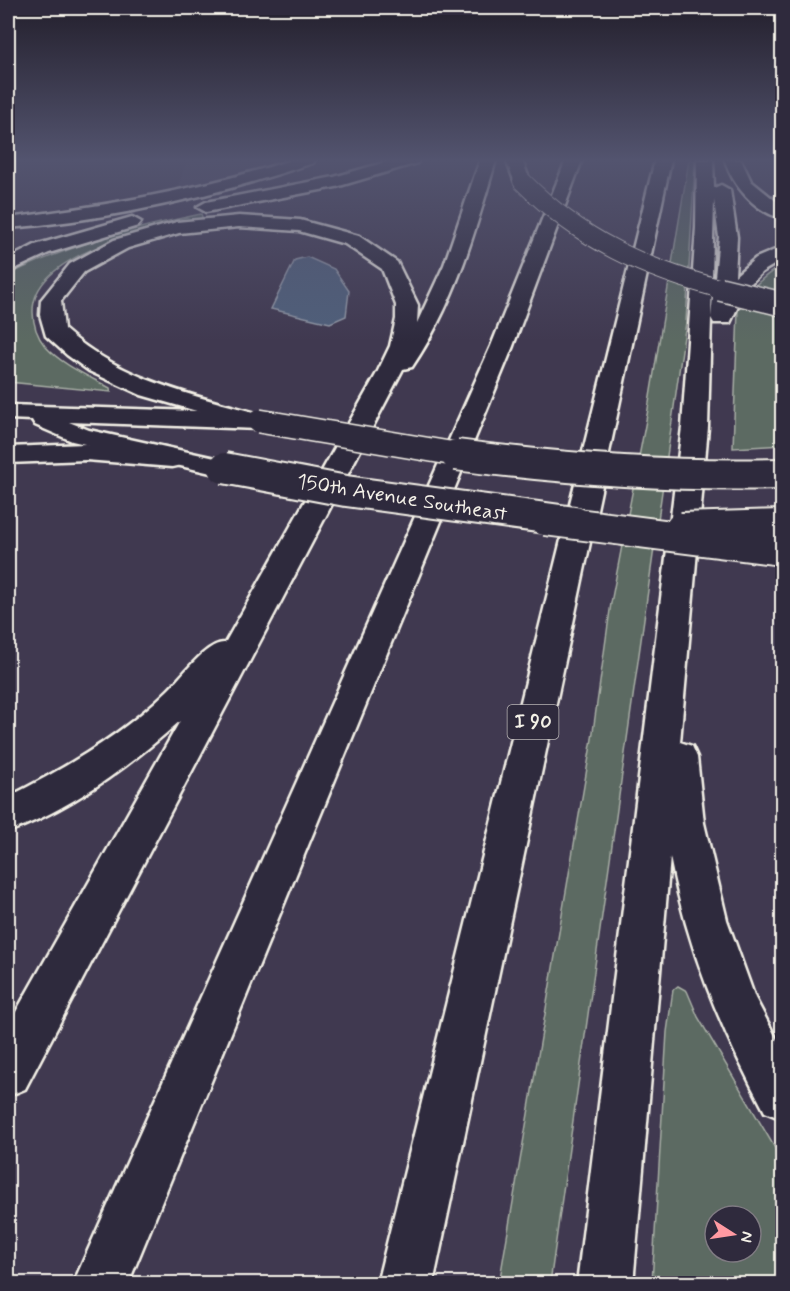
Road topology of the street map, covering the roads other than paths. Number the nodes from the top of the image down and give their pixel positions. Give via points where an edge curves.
1 (27, 220) edge
2 (145, 220) edge
3 (470, 220) edge
4 (551, 220) edge
5 (564, 220) edge
6 (564, 220) edge
7 (649, 220) edge
8 (705, 220) edge
9 (725, 220) edge
10 (8, 223) edge
11 (783, 253) edge
12 (8, 266) edge
13 (783, 303) edge
14 (723, 313) junction
15 (502, 346) junction
16 (369, 410) junction
17 (19, 413) edge
18 (259, 421) junction
19 (695, 427) junction
20 (8, 455) edge
21 (172, 459) junction
22 (783, 474) edge
23 (545, 520) junction
24 (783, 525) edge
25 (783, 550) edge
26 (266, 595) junction
27 (675, 644) junction
28 (8, 815) edge
29 (740, 1015) junction
30 (8, 1072) edge
31 (783, 1075) edge
32 (783, 1095) edge
33 (100, 1284) edge
34 (405, 1284) edge
35 (606, 1284) edge

1 - 10 main road
2 - 12 main road via 42,249
3 - 16 main road via 441,301 422,338
4 - 15 main road
5 - 13 main road, bridge via 628,255 721,289
6 - 15 main road
7 - 34 main road, I 90
8 - 19 main road
9 - 14 main road via 728,237
11 - 14 main road via 742,278
14 - 19 main road
15 - 33 main road
16 - 18 main road via 397,354 406,329 408,307 397,273 371,248 346,237 321,229 263,221 178,228 105,251 63,282 51,301 50,316 54,331 83,358 163,394
16 - 26 main road
17 - 18 main road, 150th Avenue Southeast
17 - 21 main road, 150th Avenue Southeast via 81,436
18 - 22 main road, 150th Avenue Southeast, bridge via 377,444 555,470 678,477
19 - 27 main road
20 - 21 main road via 86,452
21 - 23 main road, 150th Avenue Southeast, bridge via 346,491
23 - 24 main road, 150th Avenue Southeast, bridge via 647,527
23 - 25 main road, bridge
26 - 28 main road via 216,662 132,741 54,793
26 - 30 main road
27 - 29 main road via 681,799 704,919
27 - 35 main road
29 - 31 main road
29 - 32 main road

